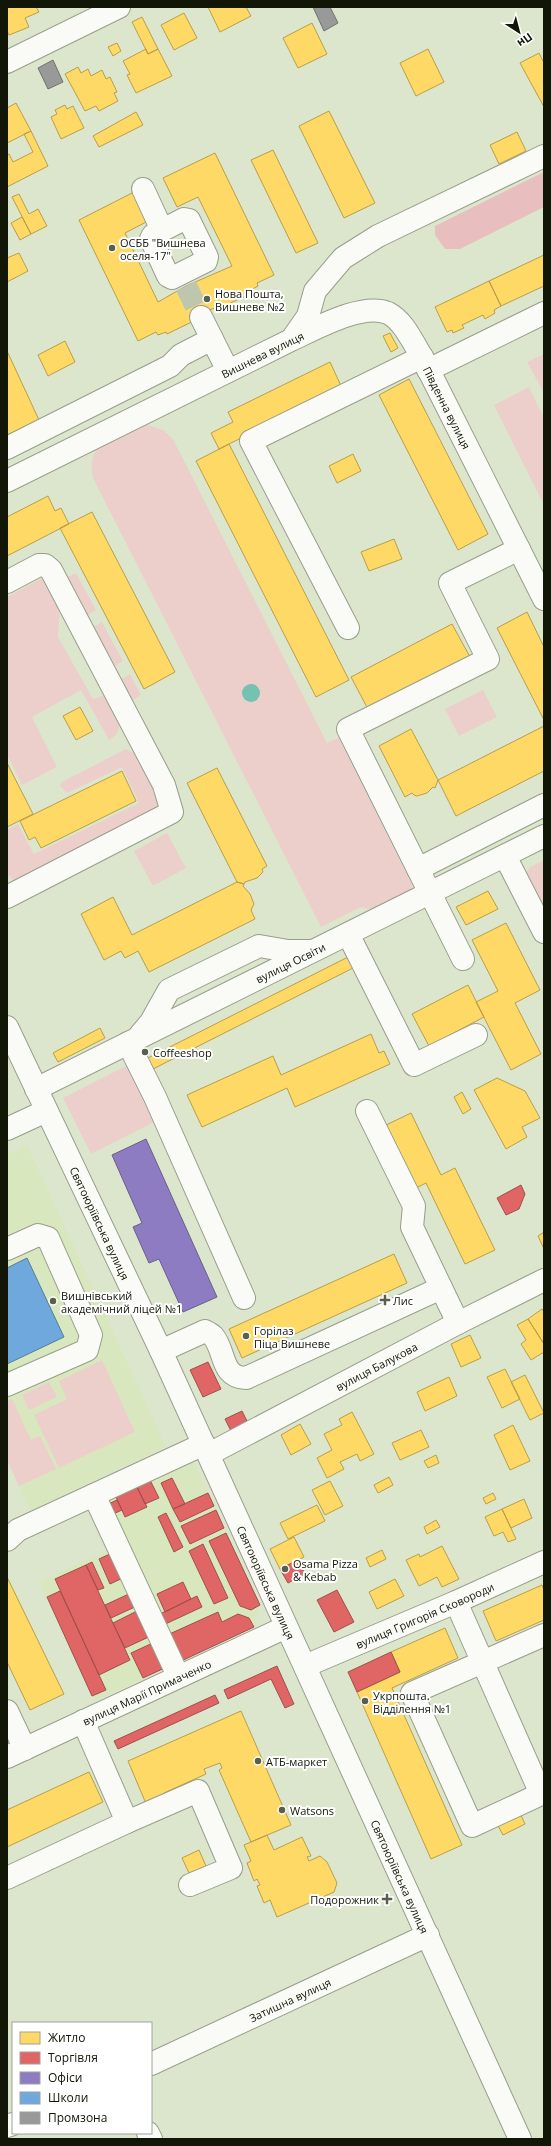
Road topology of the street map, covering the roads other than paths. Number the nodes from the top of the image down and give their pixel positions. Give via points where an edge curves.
1 (119, 7) edge
2 (7, 62) edge
3 (544, 156) edge
4 (143, 189) dead end
5 (162, 230) junction
6 (544, 313) edge
7 (201, 317) tunnel mouth
8 (212, 340) junction
9 (291, 340) junction
10 (425, 363) junction
11 (228, 372) junction
12 (7, 448) edge
13 (7, 481) edge
14 (519, 549) junction
15 (537, 568) edge
16 (7, 582) edge
17 (544, 599) edge
18 (348, 628) dead end
19 (544, 805) edge
20 (544, 836) edge
21 (505, 856) junction
22 (418, 869) junction
23 (429, 893) junction
24 (7, 897) edge
25 (544, 932) edge
26 (348, 934) junction
27 (313, 951) junction
28 (463, 959) dead end
29 (7, 1027) edge
30 (476, 1035) dead end
31 (132, 1041) junction
32 (36, 1089) junction
33 (46, 1111) junction
34 (366, 1111) dead end
35 (7, 1129) edge
36 (7, 1249) edge
37 (544, 1280) edge
38 (441, 1288) junction
39 (244, 1298) dead end
40 (458, 1323) junction
41 (161, 1351) junction
42 (7, 1386) edge
43 (206, 1449) junction
44 (94, 1494) junction
45 (9, 1533) edge
46 (544, 1562) edge
47 (456, 1602) junction
48 (286, 1627) junction
49 (544, 1635) edge
50 (483, 1662) junction
51 (305, 1666) junction
52 (174, 1667) dead end
53 (7, 1711) edge
54 (83, 1721) junction
55 (16, 1753) edge
56 (127, 1822) junction
57 (7, 1878) edge
58 (190, 1885) dead end
59 (428, 1935) junction
60 (152, 2064) edge
61 (520, 2139) edge

1 - 2 street
3 - 9 street, Вишнева вулиця via 378,236 343,258 314,291 308,316
4 - 5 street
5 - 5 street via 151,239 168,276 183,280 206,261 207,257 189,220 184,219
6 - 10 street
7 - 8 street
8 - 11 street
8 - 12 street via 181,355 170,366
9 - 10 street, Південна вулиця via 339,318 374,310 389,314 404,328
9 - 11 street, Вишнева вулиця
10 - 14 street, Південна вулиця
10 - 18 street via 251,442
11 - 13 street, Вишнева вулиця
14 - 15 street, Південна вулиця
14 - 22 street via 450,583 488,660 348,729
15 - 17 street, Південна вулиця
16 - 24 street via 39,565 45,565 51,570 164,785 172,812
19 - 22 street
20 - 21 street, вулиця Освіти
21 - 23 street, вулиця Освіти
21 - 25 street
22 - 23 street
23 - 26 street, вулиця Освіти
23 - 28 street
26 - 27 street, вулиця Освіти
26 - 30 street via 414,1066
27 - 31 street, вулиця Освіти
27 - 31 street via 288,951 259,946 169,990 151,1022
29 - 32 street, Святоюріївська вулиця
31 - 32 street, вулиця Освіти
31 - 39 street
32 - 33 street, Святоюріївська вулиця
33 - 35 street
33 - 41 street, Святоюріївська вулиця
34 - 38 street via 414,1206 412,1227
36 - 42 street via 38,1235 48,1238 91,1335 87,1350
37 - 40 street, вулиця Балукова
38 - 40 street
38 - 41 street via 246,1378 237,1378 229,1371 213,1336 205,1331
40 - 43 street, вулиця Балукова
41 - 43 street, Святоюріївська вулиця
43 - 44 street, вулиця Балукова
43 - 48 street, Святоюріївська вулиця
44 - 45 street, вулиця Балукова
44 - 52 street
46 - 47 street, вулиця Григорія Сковороди
47 - 50 street
47 - 51 street, вулиця Григорія Сковороди
48 - 51 street, Святоюріївська вулиця
48 - 54 street, вулиця Марії Примаченко
49 - 50 street
50 - 50 street via 541,1794 472,1826 412,1693
51 - 59 street, Святоюріївська вулиця
53 - 55 street
54 - 55 street, вулиця Марії Примаченко
54 - 56 street
56 - 57 street
56 - 58 street via 198,1791 231,1868
59 - 60 street, Затишна вулиця
59 - 61 street, Святоюріївська вулиця

